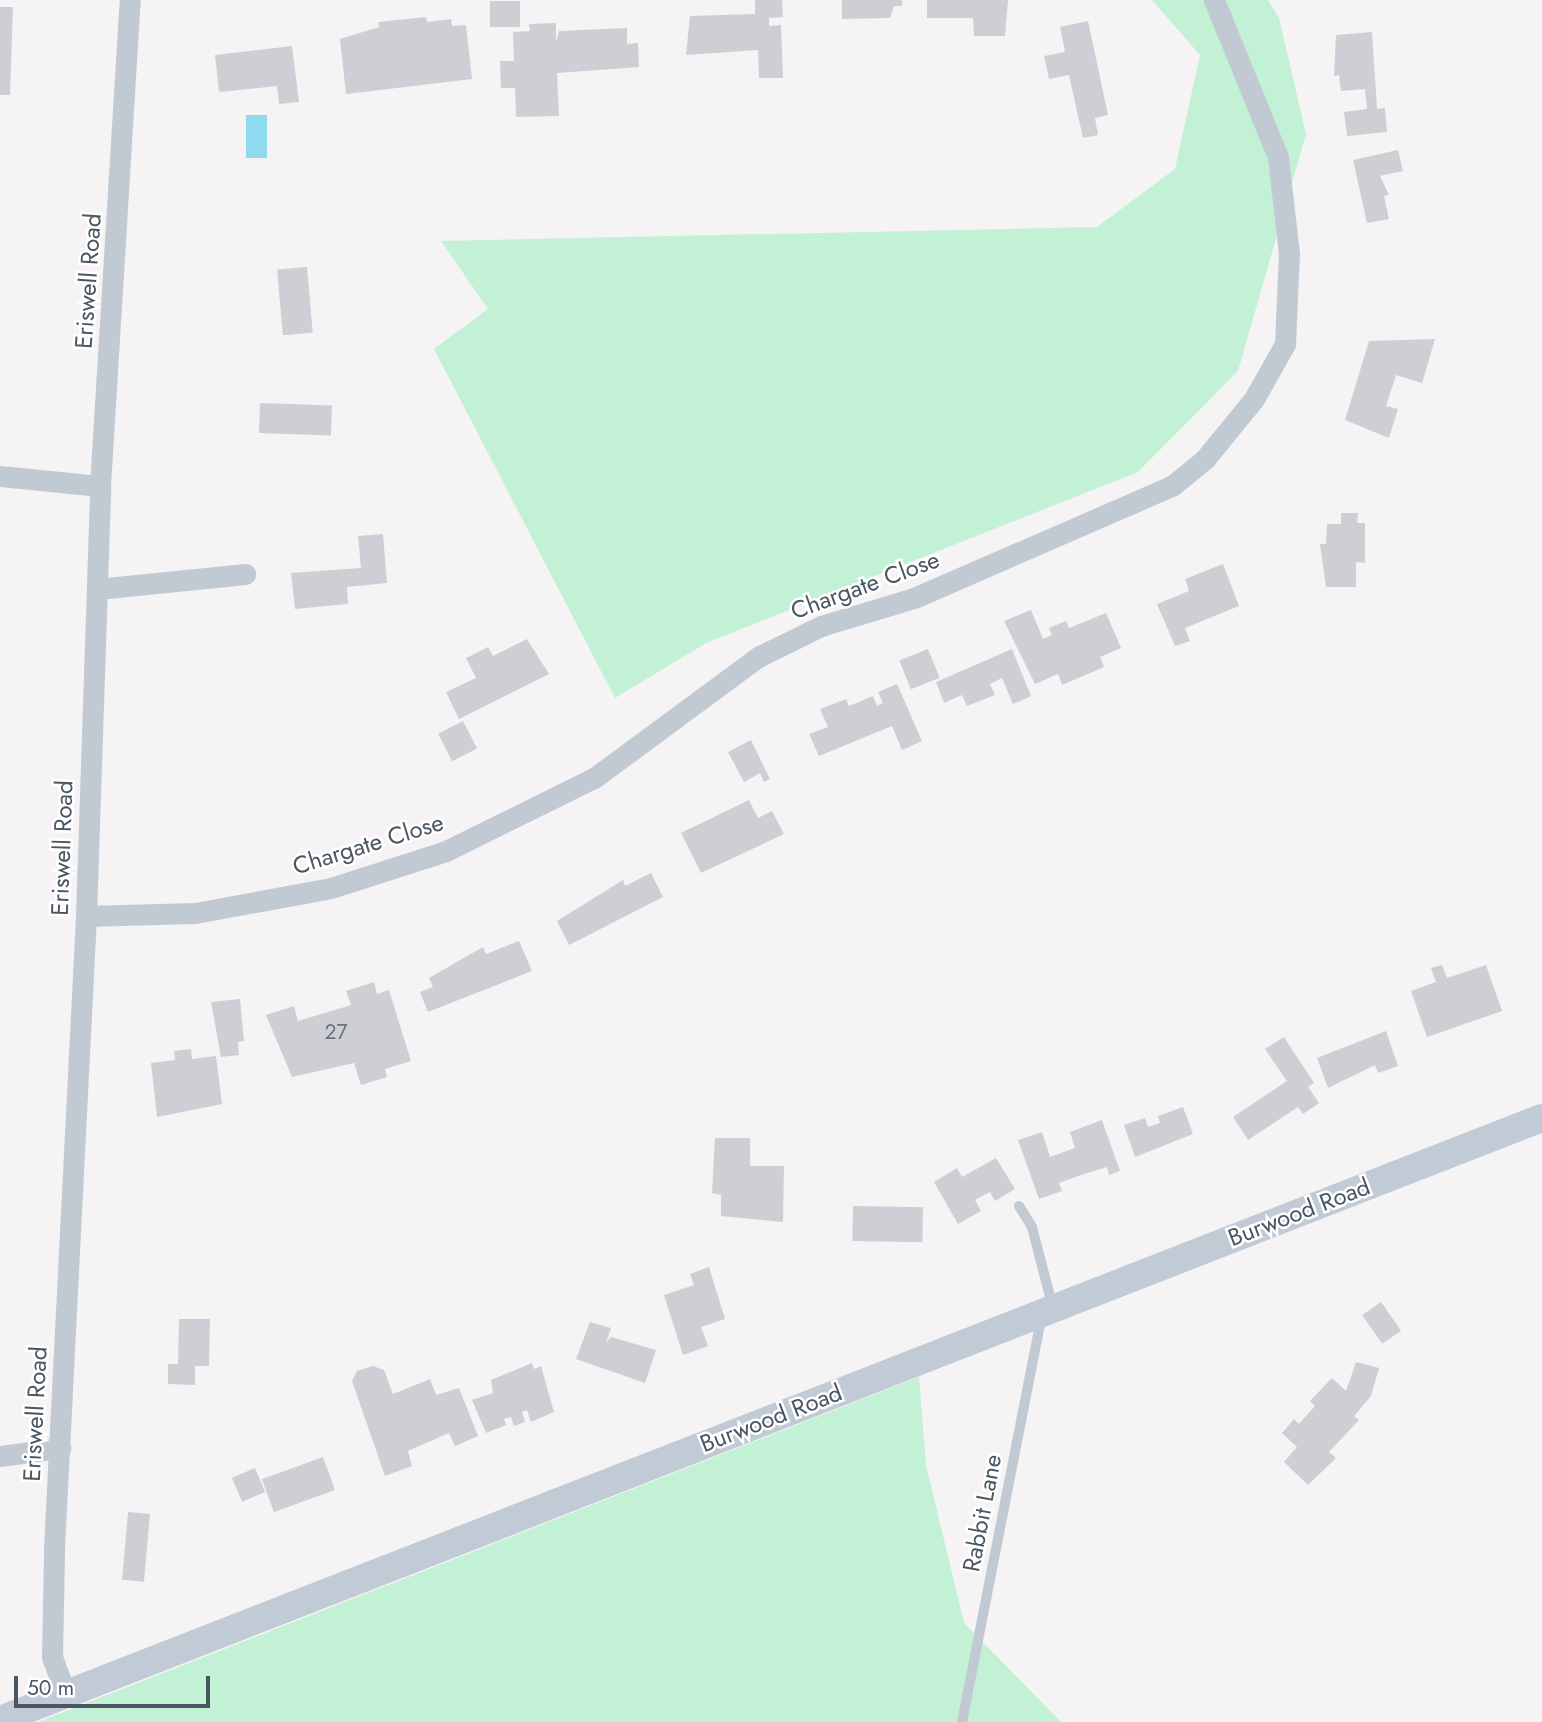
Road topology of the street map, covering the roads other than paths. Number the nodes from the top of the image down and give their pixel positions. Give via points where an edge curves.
1 (130, 0) edge
2 (1214, 0) edge
3 (0, 476) edge
4 (100, 486) junction
5 (245, 574) dead end
6 (97, 590) junction
7 (86, 916) junction
8 (1542, 1118) edge
9 (1019, 1206) dead end
10 (1048, 1310) junction
11 (60, 1448) junction
12 (0, 1456) edge
13 (66, 1695) junction
14 (0, 1720) edge
15 (962, 1722) edge

1 - 4 street, Eriswell Road
2 - 7 street, Chargate Close via 1278,157 1289,254 1285,344 1254,399 1205,458 1181,479 914,598 821,626 758,657 594,778 446,850 331,888 195,913
3 - 4 street
4 - 6 street, Eriswell Road
5 - 6 street
6 - 7 street, Eriswell Road
7 - 11 street, Eriswell Road
8 - 10 street, Burwood Road
9 - 10 lane via 1032,1227
10 - 13 street, Burwood Road
10 - 15 lane, Rabbit Lane
11 - 12 street
11 - 13 street, Eriswell Road via 51,1646
13 - 14 street, Burwood Road

